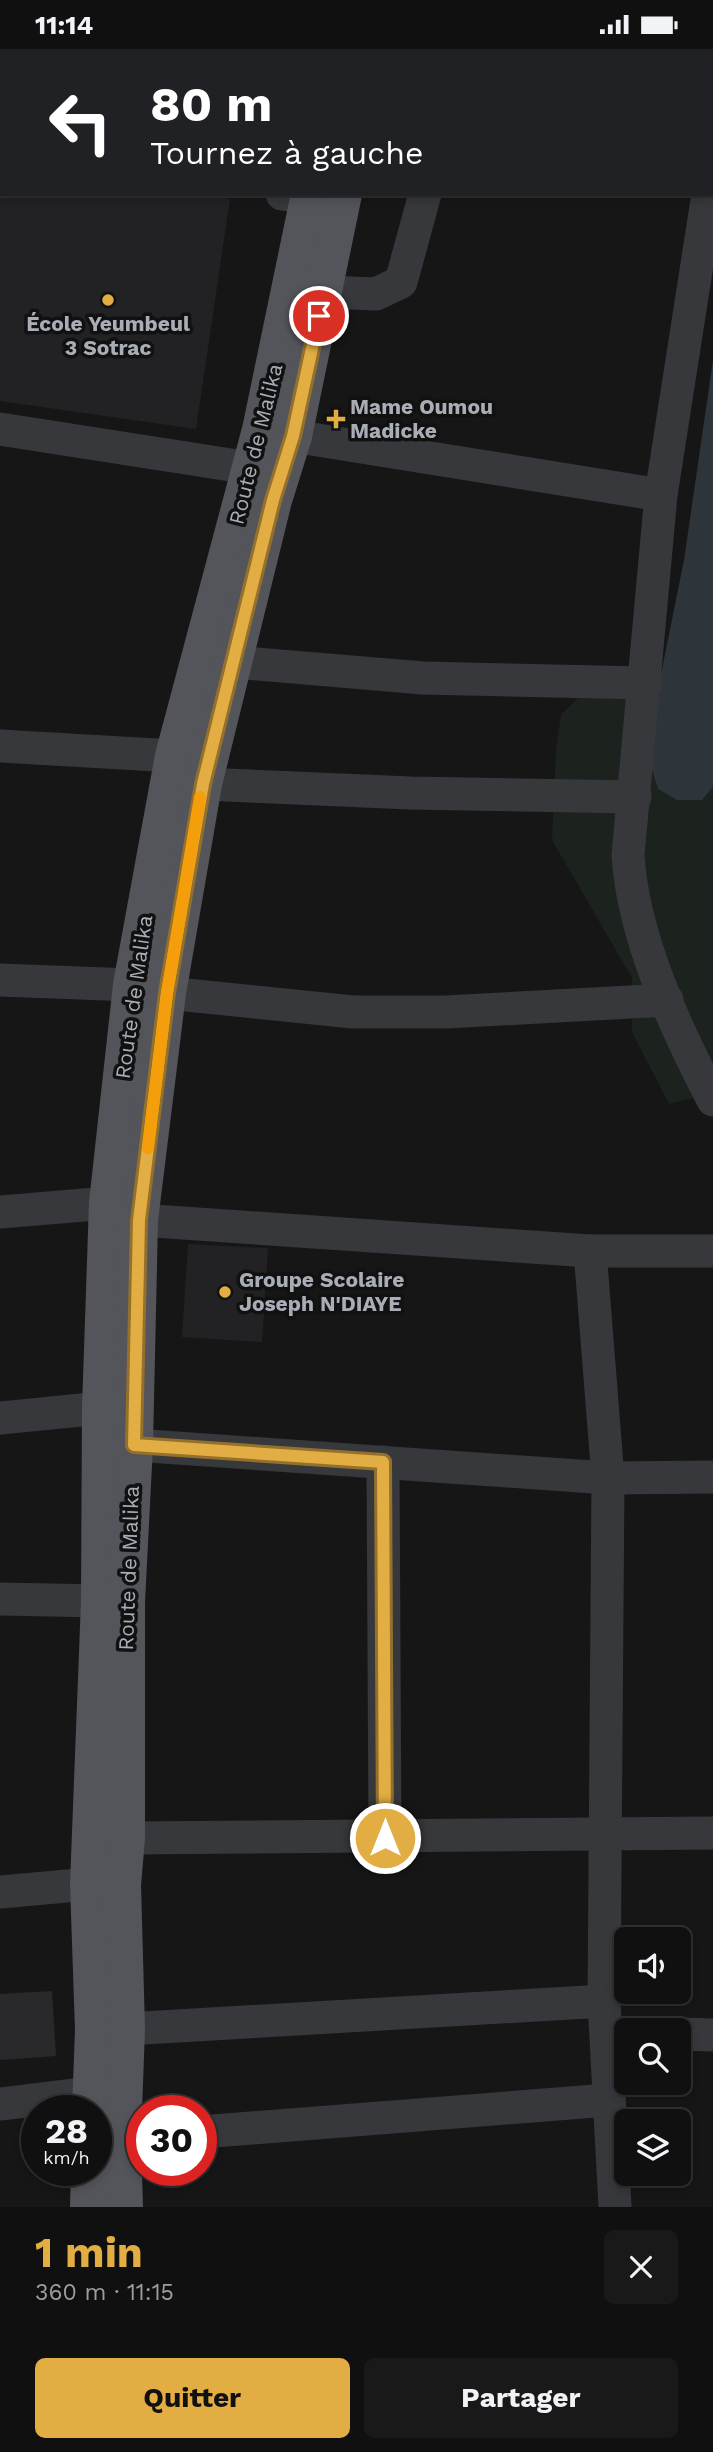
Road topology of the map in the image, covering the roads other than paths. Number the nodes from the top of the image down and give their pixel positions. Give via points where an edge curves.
1 (424, 196) edge
2 (708, 196) edge
3 (317, 197) edge
4 (324, 292) junction
5 (0, 429) edge
6 (293, 436) junction
7 (250, 468) junction
8 (662, 495) junction
9 (233, 662) junction
10 (646, 683) junction
11 (0, 746) edge
12 (174, 756) junction
13 (203, 784) junction
14 (635, 797) junction
15 (0, 980) edge
16 (149, 989) junction
17 (667, 1000) junction
18 (713, 1100) edge
19 (123, 1211) junction
20 (0, 1212) edge
21 (590, 1251) junction
22 (713, 1251) edge
23 (101, 1408) junction
24 (0, 1418) edge
25 (134, 1445) junction
26 (383, 1462) junction
27 (713, 1477) edge
28 (608, 1478) junction
29 (0, 1599) edge
30 (100, 1601) junction
31 (713, 1833) edge
32 (607, 1835) junction
33 (126, 1837) junction
34 (385, 1838) junction
35 (89, 1884) junction
36 (0, 1892) edge
37 (604, 2001) junction
38 (614, 2028) edge
39 (126, 2029) junction
40 (691, 2034) edge
41 (713, 2035) edge
42 (614, 2050) edge
43 (91, 2095) edge
44 (130, 2095) edge
45 (608, 2100) junction
46 (0, 2104) edge
47 (21, 2104) edge
48 (217, 2131) edge
49 (90, 2186) edge
50 (126, 2186) edge
51 (89, 2207) edge
52 (124, 2207) edge
53 (615, 2207) edge

1 - 4 street via 401,282 376,293
2 - 8 street
3 - 4 main road, Route de Malika
3 - 7 main road, Route de Malika
4 - 6 main road, Route de Malika
5 - 7 street
6 - 8 street
6 - 9 main road, Route de Malika
7 - 12 main road, Route de Malika
8 - 10 street
9 - 10 street via 411,677
9 - 13 main road, Route de Malika
10 - 14 street
11 - 12 street
12 - 16 main road, Route de Malika
13 - 14 street
13 - 16 main road, Route de Malika
14 - 17 street via 628,855 630,881
15 - 16 street
16 - 17 street via 353,1012 446,1012
16 - 19 main road, Route de Malika
17 - 18 street
19 - 20 street
19 - 21 street
19 - 23 main road, Route de Malika
19 - 25 main road, Route de Malika
21 - 22 street
21 - 28 street
23 - 24 street
23 - 30 main road, Route de Malika
25 - 26 street
25 - 33 main road, Route de Malika via 126,1602
26 - 28 street
26 - 34 street
27 - 28 street
28 - 32 street
29 - 30 street
30 - 35 main road, Route de Malika
31 - 32 street
32 - 34 street
32 - 37 street
33 - 34 street
33 - 39 main road, Route de Malika via 122,1885
35 - 36 street
35 - 43 main road, Route de Malika
37 - 38 street
37 - 39 street
39 - 44 main road, Route de Malika
40 - 41 street
42 - 45 street
45 - 48 street
45 - 53 street
46 - 47 street
49 - 51 main road
50 - 52 main road, Route de Malika

